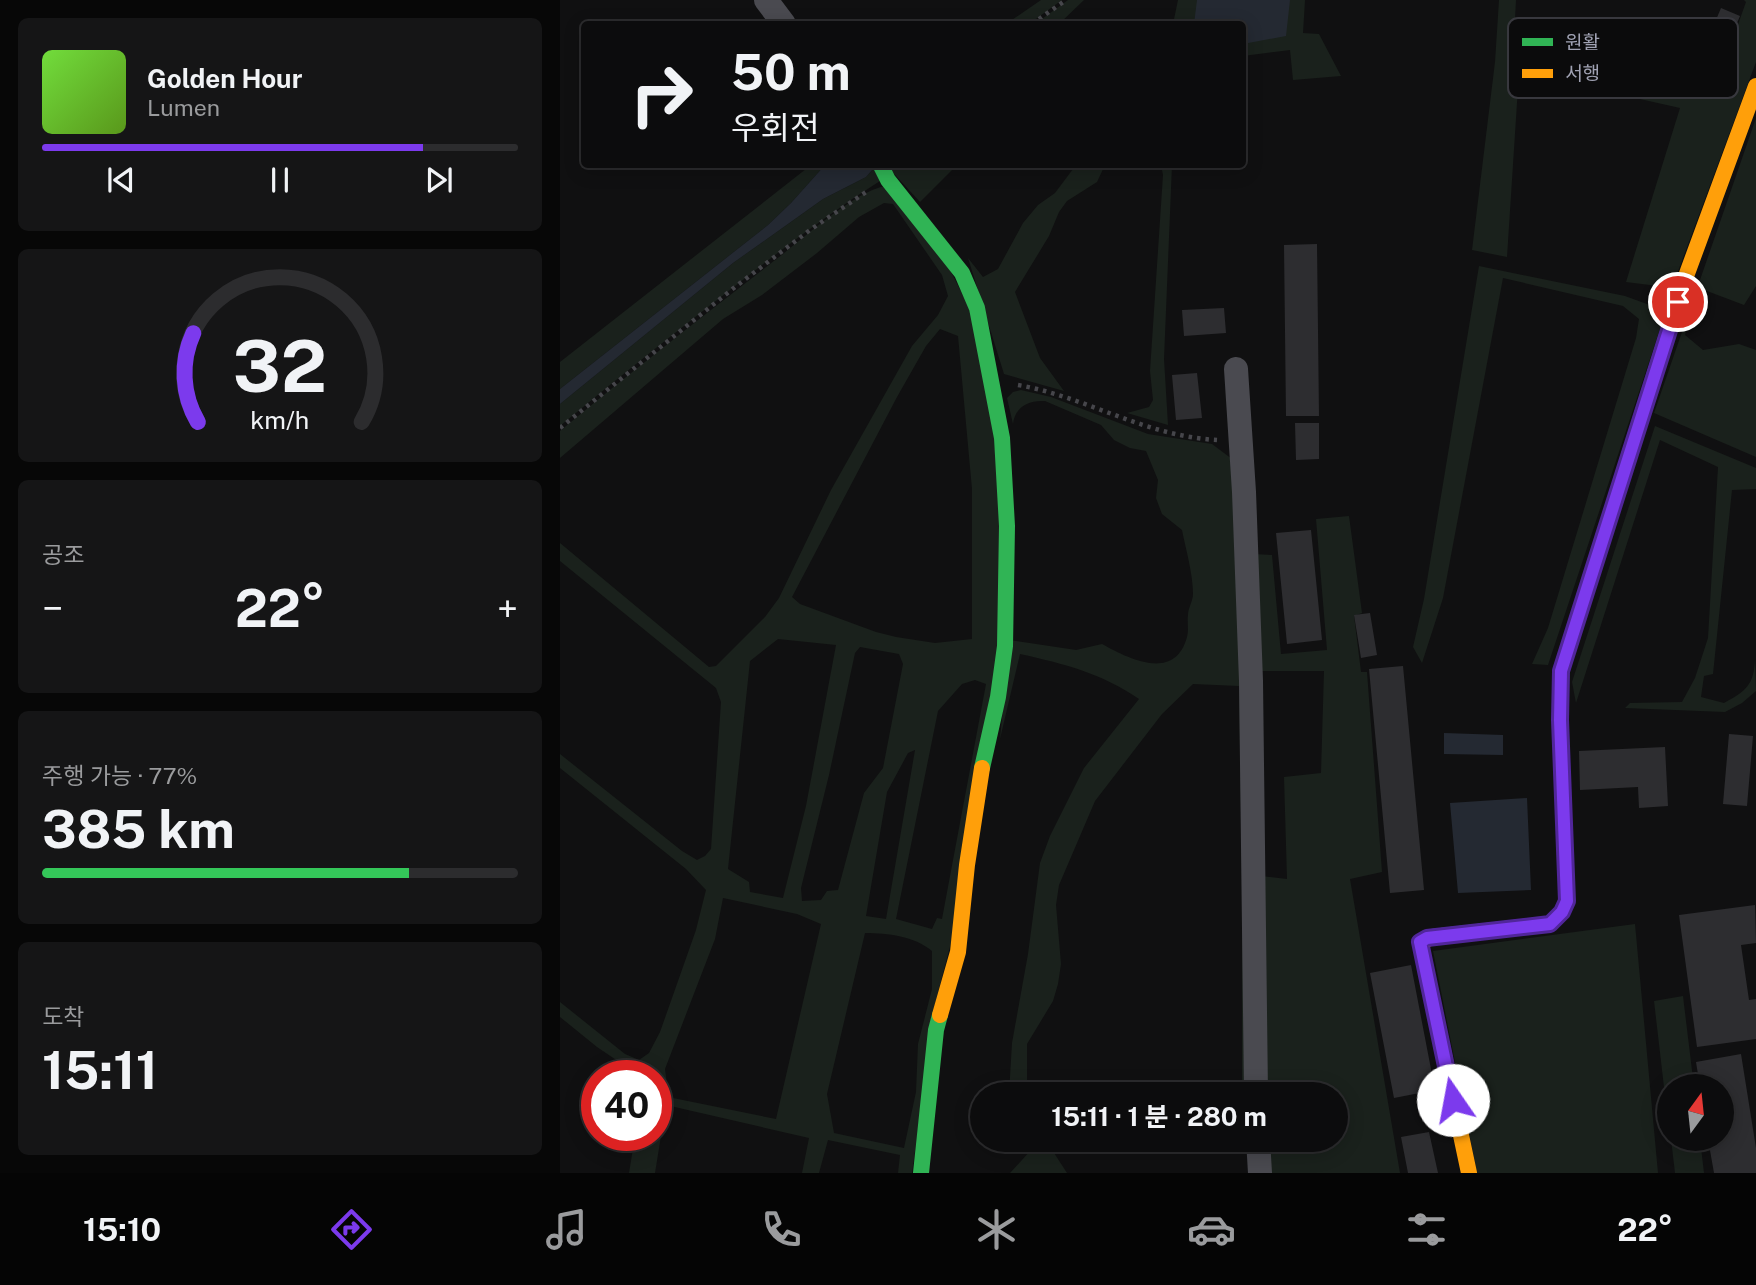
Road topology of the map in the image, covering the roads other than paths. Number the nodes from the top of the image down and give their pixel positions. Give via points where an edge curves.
1 (766, 0) edge
2 (782, 21) edge
3 (1756, 86) edge
4 (884, 171) edge
5 (1236, 369) dead end
6 (1256, 1082) edge
7 (1259, 1152) edge
8 (920, 1173) edge
9 (1260, 1173) edge
10 (1469, 1173) edge

1 - 2 street
3 - 10 street via 1685,278 1561,671 1567,901 1550,924 1420,942
4 - 8 street via 962,273 977,309 1002,438 1007,526 1005,646 967,865 958,952 936,1030
5 - 6 street via 1252,736
7 - 9 street

